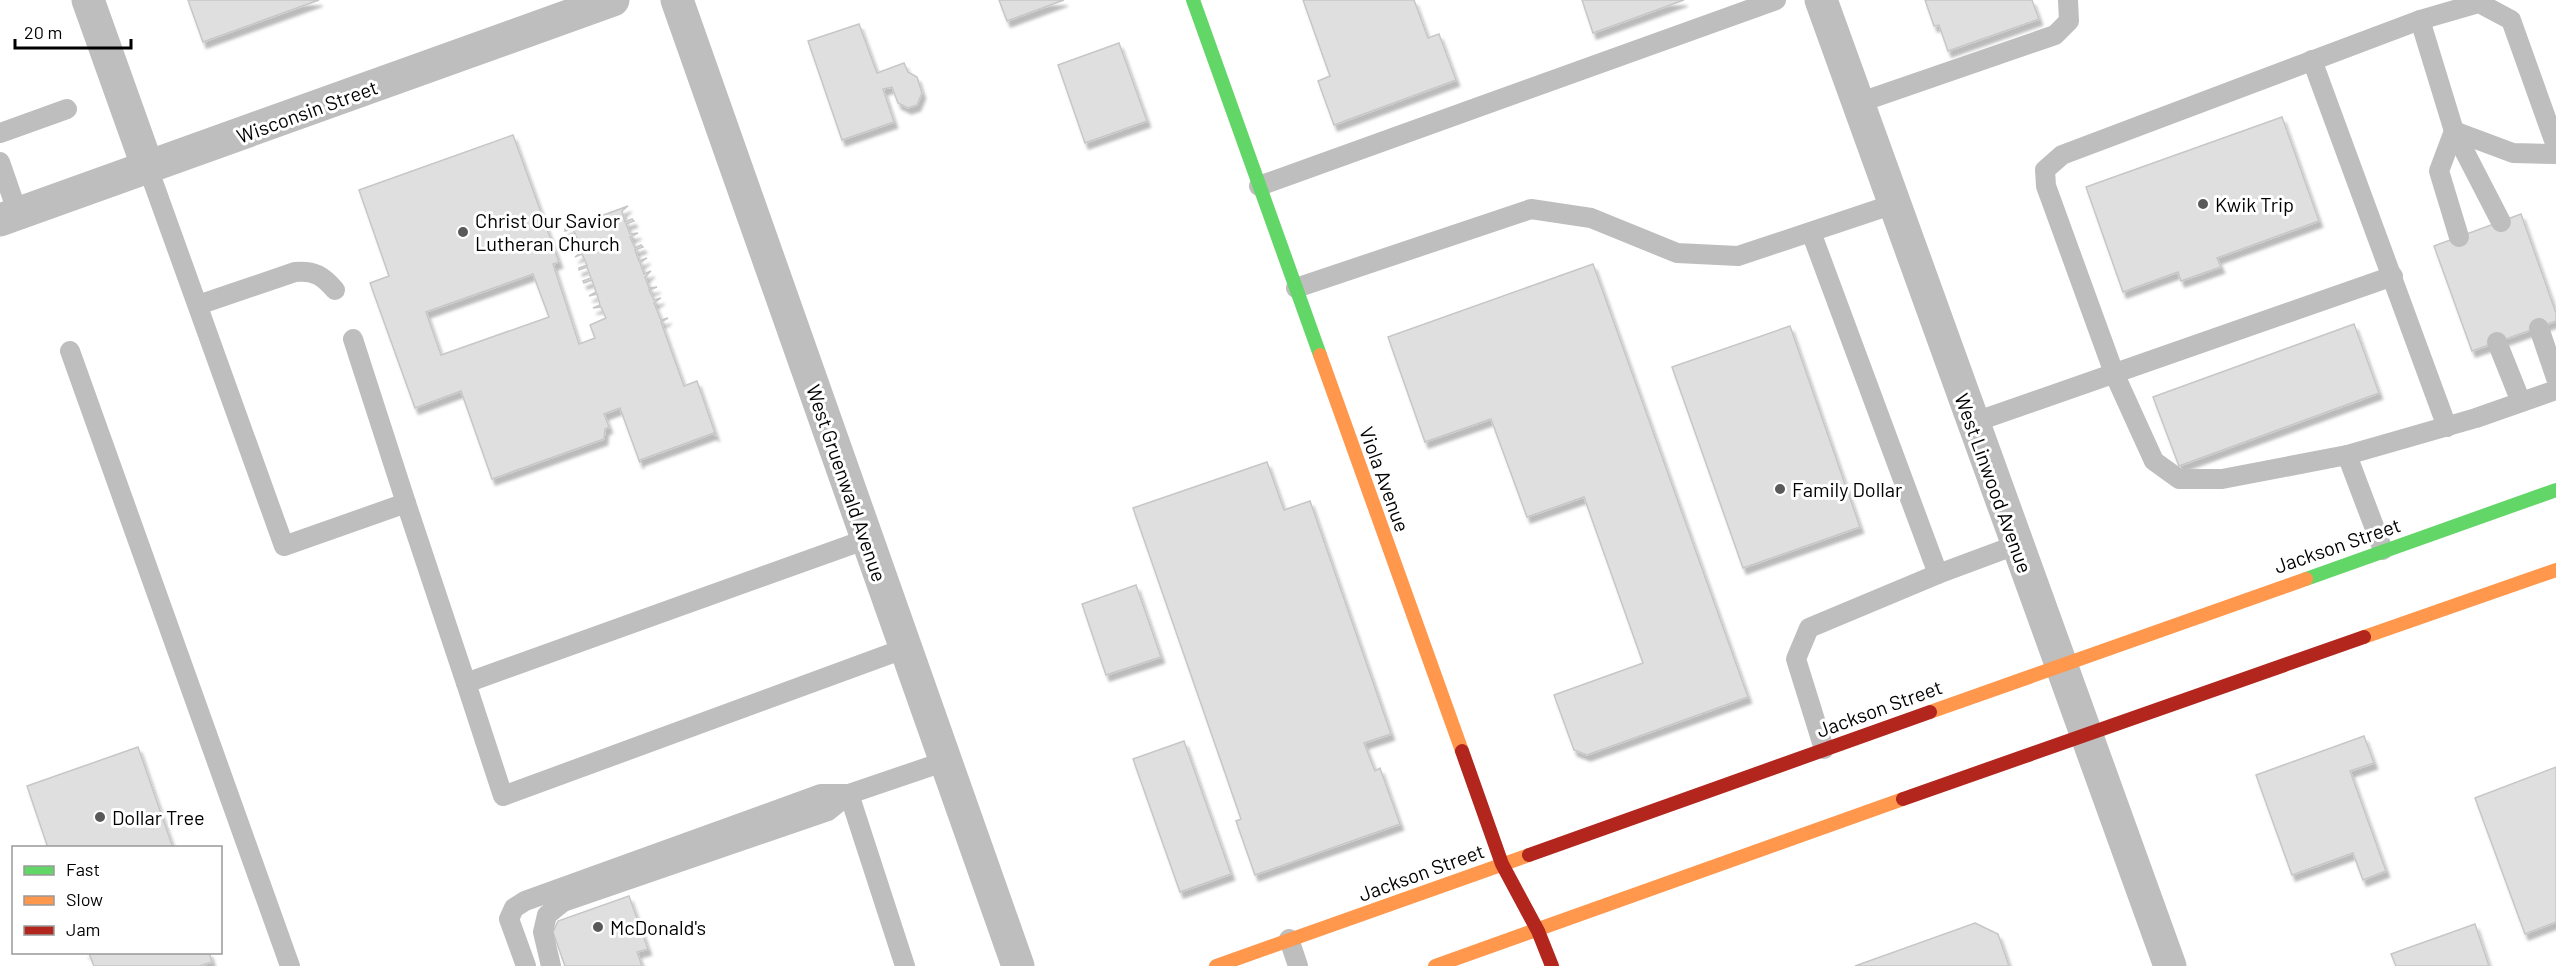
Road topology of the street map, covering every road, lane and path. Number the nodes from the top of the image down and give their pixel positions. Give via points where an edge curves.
1 (88, 0) edge
2 (613, 0) edge
3 (677, 0) edge
4 (1193, 0) edge
5 (1776, 0) edge
6 (1821, 0) edge
7 (2068, 0) edge
8 (2420, 20) junction
9 (2312, 60) junction
10 (1857, 103) junction
11 (67, 109) dead end
12 (2454, 131) junction
13 (0, 133) edge
14 (2556, 146) edge
15 (2556, 154) edge
16 (0, 162) edge
17 (148, 168) junction
18 (1259, 186) junction
19 (1894, 204) junction
20 (9, 217) edge
21 (2501, 222) dead end
22 (1811, 232) junction
23 (2458, 237) dead end
24 (2392, 276) junction
25 (1296, 288) junction
26 (335, 290) dead end
27 (198, 305) junction
28 (2539, 328) dead end
29 (353, 339) dead end
30 (2497, 342) dead end
31 (70, 351) dead end
32 (2114, 373) junction
33 (2556, 378) edge
34 (2556, 390) edge
35 (2521, 402) junction
36 (1972, 423) junction
37 (2447, 427) junction
38 (2347, 455) junction
39 (2556, 490) edge
40 (406, 503) junction
41 (867, 539) junction
42 (2016, 545) junction
43 (2383, 550) junction
44 (2556, 570) edge
45 (1938, 574) junction
46 (906, 648) junction
47 (2060, 664) junction
48 (466, 683) junction
49 (2086, 734) junction
50 (1824, 749) junction
51 (946, 761) junction
52 (849, 794) junction
53 (1502, 864) junction
54 (1538, 931) junction
55 (1289, 939) junction
56 (290, 966) edge
57 (526, 966) edge
58 (551, 966) edge
59 (905, 966) edge
60 (1018, 966) edge
61 (1216, 966) edge
62 (1298, 966) edge
63 (1435, 966) edge
64 (1552, 966) edge
65 (2170, 966) edge

1 - 17 street
2 - 17 street, Wisconsin Street
3 - 41 street, West Gruenwald Avenue
4 - 18 main road, Viola Avenue
5 - 18 lane
6 - 10 street, West Linwood Avenue
7 - 10 lane via 2069,21 2055,35
8 - 9 lane
8 - 12 lane
8 - 14 lane via 2479,3 2511,20
9 - 24 lane
9 - 32 lane via 2062,155 2045,170 2046,186
10 - 19 street, West Linwood Avenue
11 - 13 lane
12 - 15 lane via 2513,153
12 - 21 lane
12 - 23 lane via 2439,171
16 - 20 lane
17 - 20 street, Wisconsin Street
17 - 27 lane
18 - 25 main road, Viola Avenue
19 - 22 lane
19 - 36 street, West Linwood Avenue
22 - 25 lane via 1738,256 1677,253 1590,218 1531,209
22 - 45 lane
24 - 32 lane
24 - 37 lane
25 - 53 main road, Viola Avenue
26 - 27 lane via 323,276 295,272
27 - 40 lane via 284,546
28 - 33 lane
29 - 40 lane
30 - 35 lane
31 - 56 lane
32 - 36 lane
32 - 38 lane via 2154,461 2179,479 2222,479
34 - 35 lane
35 - 37 lane
36 - 42 street, West Linwood Avenue
37 - 38 lane
38 - 43 lane
39 - 43 main road, Jackson Street
40 - 48 lane
41 - 46 street, West Gruenwald Avenue
41 - 48 lane
42 - 45 lane
42 - 47 street, West Linwood Avenue
43 - 47 main road, Jackson Street
44 - 49 main road
45 - 50 lane via 1809,628 1796,659
46 - 48 lane via 503,796
46 - 51 street, West Gruenwald Avenue
47 - 49 street, West Linwood Avenue
47 - 50 main road, Jackson Street
49 - 54 main road
49 - 65 street, West Linwood Avenue
50 - 53 main road, Jackson Street
51 - 52 lane
51 - 60 street, West Gruenwald Avenue
52 - 57 lane via 821,794 525,901 514,908 509,919
52 - 58 lane via 828,811 563,902 546,915 543,932
52 - 59 lane
53 - 54 main road, Viola Avenue
53 - 55 main road, Jackson Street
54 - 63 main road
54 - 64 main road, Viola Avenue
55 - 61 main road, Jackson Street
55 - 62 lane

